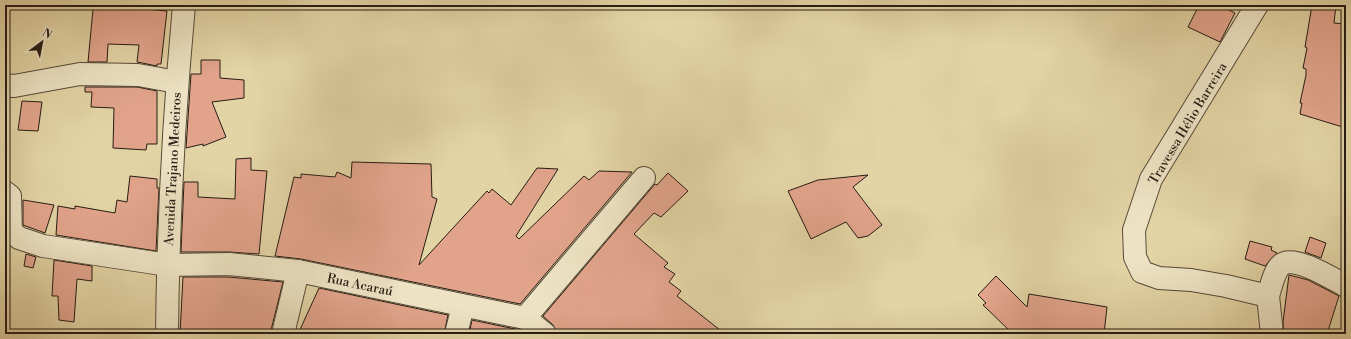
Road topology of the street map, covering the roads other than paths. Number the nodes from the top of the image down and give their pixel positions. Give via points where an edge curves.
1 (184, 5) edge
2 (1257, 5) edge
3 (177, 82) junction
4 (5, 85) edge
5 (644, 178) dead end
6 (5, 192) edge
7 (168, 264) junction
8 (298, 271) junction
9 (1346, 286) edge
10 (1268, 296) junction
11 (463, 306) junction
12 (525, 318) junction
13 (167, 334) edge
14 (283, 334) edge
15 (456, 334) edge
16 (545, 334) edge
17 (1272, 334) edge

1 - 3 street, Avenida Trajano Medeiros
2 - 10 street, Travessa Hélio Barreira via 1151,179 1134,230 1134,248 1142,272 1159,278 1191,280
3 - 4 street via 138,75 80,74 14,86
3 - 7 street, Avenida Trajano Medeiros
5 - 12 street
6 - 7 street, Rua Acaraú via 10,196 11,231 19,238 43,246
7 - 8 street, Rua Acaraú via 229,264
7 - 13 street, Avenida Trajano Medeiros
8 - 11 street, Rua Acaraú
8 - 14 street
9 - 10 street via 1300,263 1285,262 1277,270
10 - 17 street
11 - 12 street, Rua Acaraú
11 - 15 street
12 - 16 street, Rua Acaraú

